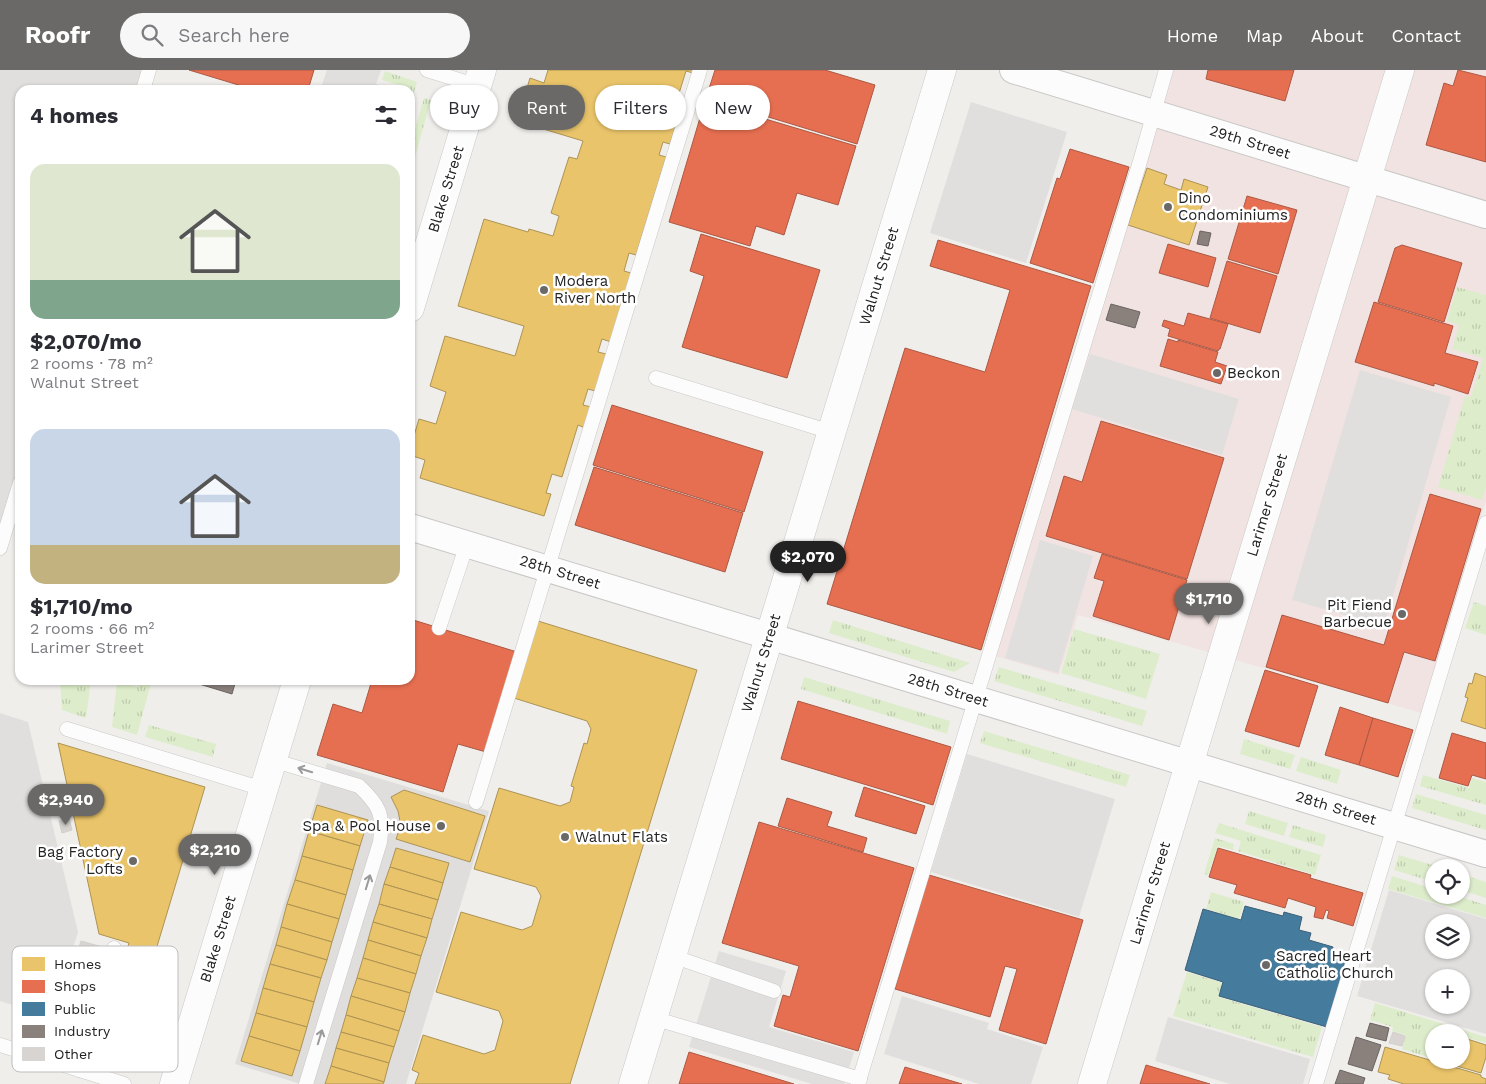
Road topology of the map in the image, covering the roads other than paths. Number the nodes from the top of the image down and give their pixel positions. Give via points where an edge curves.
1 (149, 70) edge
2 (427, 70) edge
3 (700, 70) edge
4 (942, 70) edge
5 (1013, 70) edge
6 (1166, 70) edge
7 (1400, 70) edge
8 (480, 78) edge
9 (144, 85) edge
10 (1154, 113) junction
11 (1367, 178) junction
12 (1486, 215) edge
13 (417, 258) edge
14 (415, 272) edge
15 (656, 378) dead end
16 (832, 432) junction
17 (15, 499) edge
18 (1486, 523) edge
19 (415, 528) edge
20 (467, 544) junction
21 (0, 548) edge
22 (547, 568) junction
23 (439, 628) dead end
24 (769, 636) junction
25 (295, 685) edge
26 (976, 699) junction
27 (67, 729) dead end
28 (272, 760) junction
29 (1189, 764) junction
30 (264, 789) junction
31 (476, 802) dead end
32 (1394, 826) junction
33 (1486, 854) edge
34 (672, 956) junction
35 (774, 991) dead end
36 (653, 1018) junction
37 (0, 1045) edge
38 (12, 1049) edge
39 (178, 1071) edge
40 (85, 1072) edge
41 (178, 1072) edge
42 (859, 1082) edge
43 (124, 1084) edge
44 (174, 1084) edge
45 (306, 1084) edge
46 (633, 1084) edge
47 (1092, 1084) edge
48 (1316, 1084) edge

1 - 9 lane
2 - 8 lane
3 - 22 lane
4 - 16 street, Walnut Street
5 - 10 street, 29th Street
6 - 10 lane
7 - 11 street, Larimer Street
8 - 13 street, Blake Street
10 - 11 street, 29th Street
10 - 26 lane
11 - 12 street, 29th Street
11 - 29 street, Larimer Street
13 - 14 street, Blake Street
15 - 16 lane
16 - 24 street, Walnut Street
17 - 21 lane
18 - 32 lane
19 - 20 street, 28th Street
20 - 22 street, 28th Street
20 - 23 lane
22 - 24 street, 28th Street
22 - 31 lane
24 - 26 street, 28th Street
24 - 34 street, Walnut Street
25 - 28 street, Blake Street
26 - 29 street, 28th Street
26 - 42 lane
27 - 30 lane
28 - 30 street, Blake Street
45 -> 28 lane via 377,851 382,824 378,809 359,786
29 - 32 street, 28th Street
29 - 47 street, Larimer Street
30 - 39 street, Blake Street
32 - 33 street, 28th Street
32 - 48 lane
34 - 35 lane
34 - 36 street, Walnut Street
36 - 42 lane
36 - 46 street, Walnut Street
37 - 38 lane
40 - 43 lane
41 - 44 street, Blake Street

